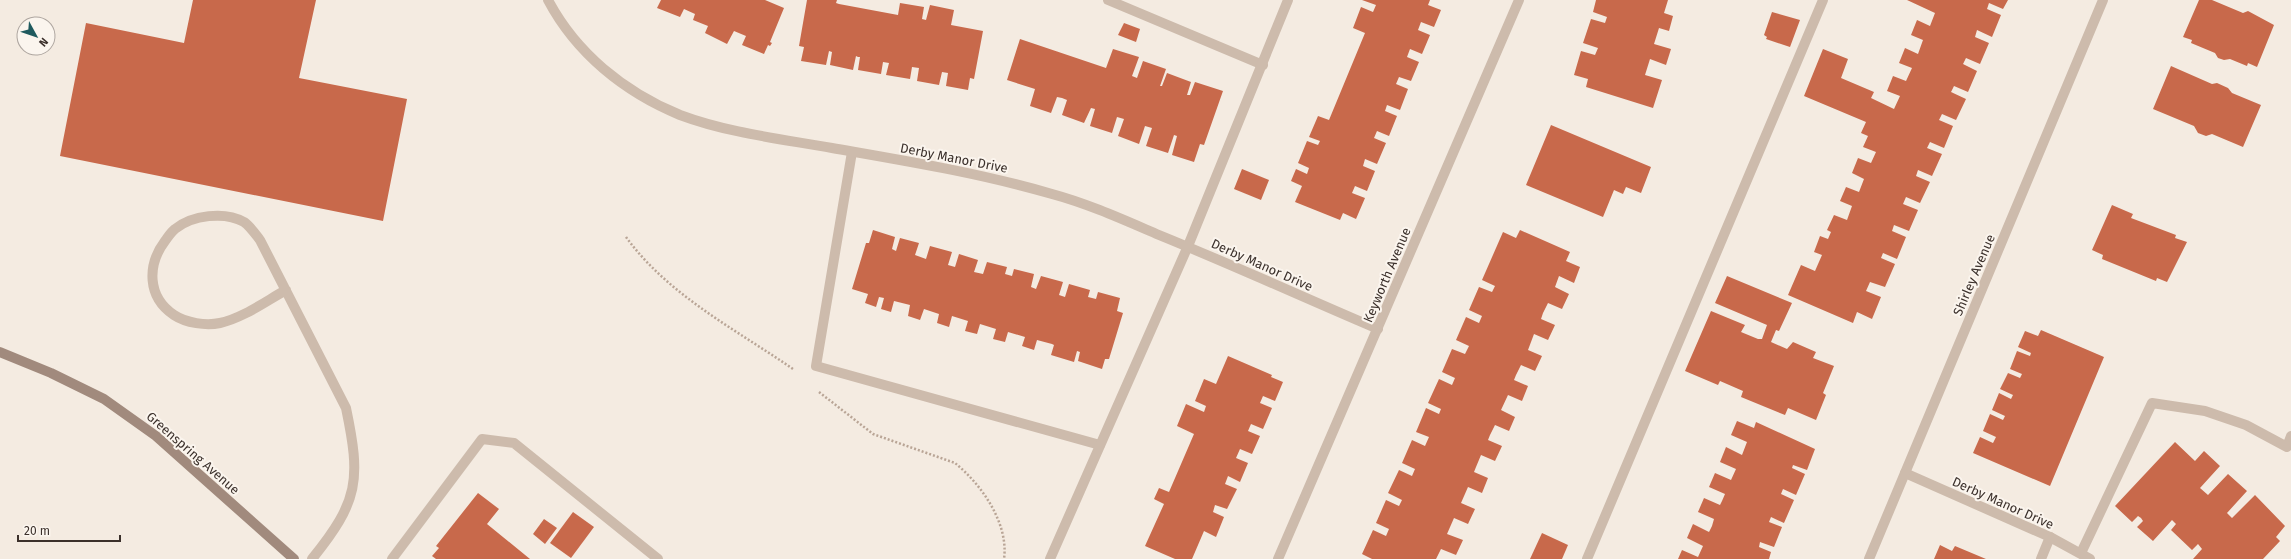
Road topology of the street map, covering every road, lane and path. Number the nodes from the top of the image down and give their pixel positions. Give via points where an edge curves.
1 (548, 0) edge
2 (1108, 0) edge
3 (1288, 0) edge
4 (1519, 0) edge
5 (1823, 0) edge
6 (2103, 0) edge
7 (1263, 65) junction
8 (852, 152) junction
9 (1188, 246) junction
10 (286, 290) junction
11 (1378, 330) junction
12 (0, 352) edge
13 (2291, 436) edge
14 (1100, 445) junction
15 (1905, 473) junction
16 (2050, 537) junction
17 (2085, 556) edge
18 (294, 559) edge
19 (312, 559) edge
20 (392, 559) edge
21 (658, 559) edge
22 (1050, 559) edge
23 (1278, 559) edge
24 (1587, 559) edge
25 (1869, 559) edge
26 (2041, 559) edge

1 - 8 street, Derby Manor Drive via 561,24 581,50 610,74 646,98 681,115 735,130
2 - 7 street
3 - 7 street
4 - 11 street, Keyworth Avenue
5 - 24 street
6 - 15 street, Shirley Avenue
7 - 9 street
8 - 9 street, Derby Manor Drive via 989,178 1053,194
8 - 14 street via 816,366
9 - 11 street, Derby Manor Drive
9 - 14 street
10 - 10 street via 260,240 244,222 221,215 194,219 174,229 161,246 152,266 154,292 165,309 179,318 197,324 220,323 239,316
10 - 19 street via 346,408 355,461 353,490 346,511 336,530
11 - 23 street, Keyworth Avenue
12 - 18 main road, Greenspring Avenue via 104,399 156,436
13 - 17 street via 2287,447 2246,425 2205,411 2152,403
14 - 22 street
15 - 16 street, Derby Manor Drive
15 - 25 street, Shirley Avenue
16 - 17 street, Derby Manor Drive
16 - 26 street
20 - 21 street via 482,439 514,443

